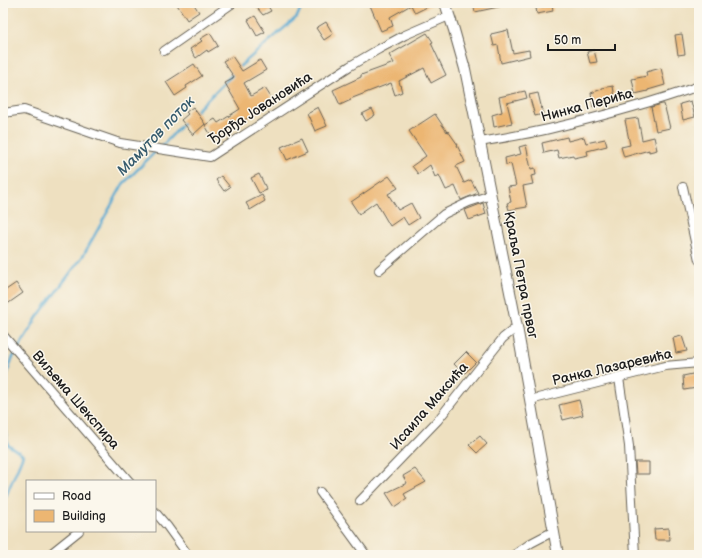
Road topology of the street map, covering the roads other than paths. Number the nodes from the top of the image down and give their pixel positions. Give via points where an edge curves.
1 (233, 3) edge
2 (445, 3) edge
3 (449, 16) junction
4 (164, 51) dead end
5 (699, 86) edge
6 (3, 113) edge
7 (480, 142) junction
8 (683, 187) dead end
9 (491, 195) junction
10 (699, 260) edge
11 (379, 270) dead end
12 (517, 328) junction
13 (3, 335) edge
14 (699, 363) edge
15 (619, 378) junction
16 (530, 400) junction
17 (128, 480) edge
18 (320, 492) dead end
19 (360, 500) dead end
20 (156, 513) edge
21 (554, 531) junction
22 (78, 532) edge
23 (48, 555) edge
24 (188, 555) edge
25 (366, 555) edge
26 (514, 555) edge
27 (558, 555) edge
28 (635, 555) edge

1 - 4 street
2 - 3 street, Краља Петра првог
3 - 6 street, Ђорђа Јовановића via 379,49 210,156 120,143 24,110
3 - 7 street, Краља Петра првог via 465,69
5 - 7 street, Нинка Перића via 548,129
7 - 9 street, Краља Петра првог
8 - 10 street
9 - 11 street via 444,214
9 - 12 street, Краља Петра првог
12 - 16 street, Краља Петра првог
12 - 19 street, Исаила Максића via 503,338 438,420
13 - 17 street, Виљема Шекспира
14 - 15 street, Ранка Лазаревића via 665,366
15 - 16 street, Ранка Лазаревића
15 - 28 street via 629,446
16 - 21 street, Краља Петра првог
18 - 25 street
20 - 24 street
21 - 26 street
21 - 27 street, Краља Петра првог
22 - 23 street

